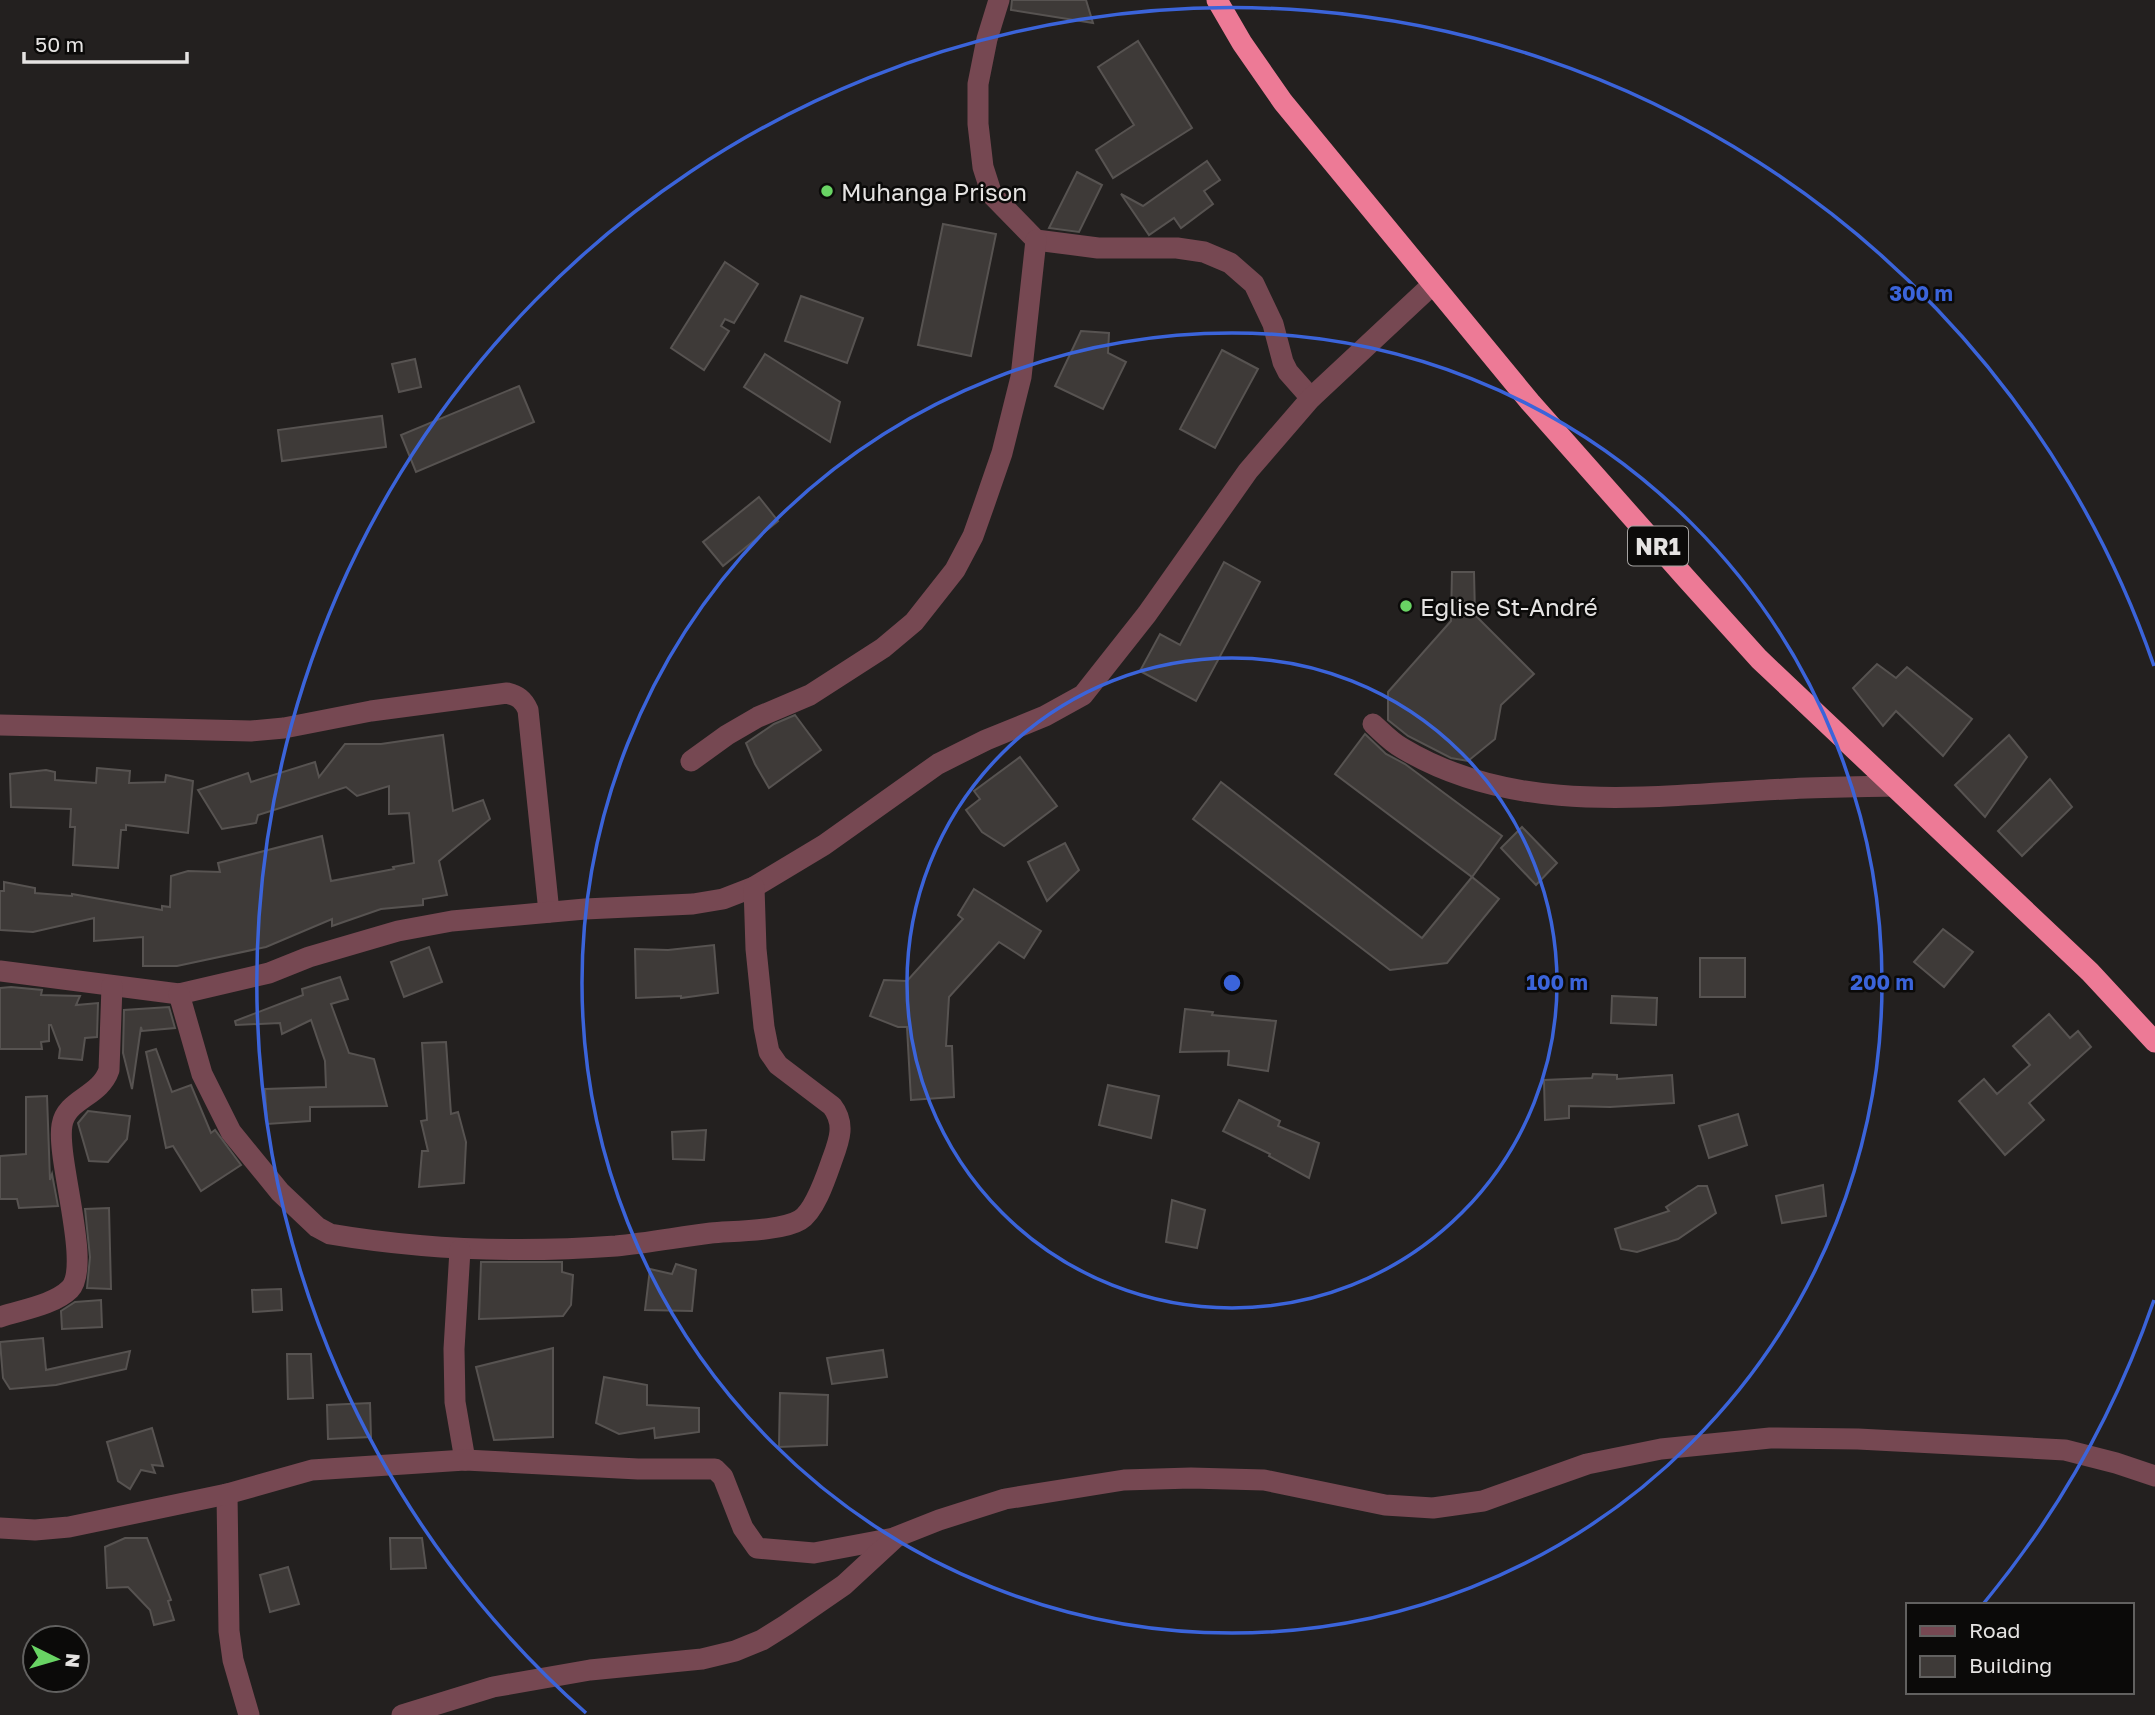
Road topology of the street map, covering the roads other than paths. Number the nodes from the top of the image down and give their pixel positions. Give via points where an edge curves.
1 (999, 0) edge
2 (1217, 0) edge
3 (1036, 240) junction
4 (1432, 285) junction
5 (1311, 398) junction
6 (1373, 724) dead end
7 (0, 725) edge
8 (691, 761) dead end
9 (1892, 786) junction
10 (754, 887) junction
11 (549, 912) junction
12 (0, 971) edge
13 (112, 986) junction
14 (178, 994) junction
15 (2155, 1042) edge
16 (460, 1250) junction
17 (0, 1317) edge
18 (465, 1460) junction
19 (2155, 1476) edge
20 (228, 1494) junction
21 (0, 1528) edge
22 (896, 1537) junction
23 (249, 1715) edge
24 (402, 1715) edge

1 - 3 street via 978,84 982,167 992,195
2 - 4 highway, NR1 via 1283,102
3 - 5 street via 1098,248 1177,248 1230,264 1254,284 1273,324 1283,362
3 - 8 street via 1021,377 1002,453 956,570 914,622 883,648 810,695 727,735
4 - 5 street
4 - 9 highway, NR1 via 1759,659
5 - 10 street via 1248,471 1083,695 938,764 824,845
6 - 9 street via 1400,747 1458,775 1547,795 1668,797
7 - 11 street via 251,731 507,692 517,695 528,710
9 - 15 highway, NR1 via 2090,972
10 - 11 street via 693,904
10 - 16 street via 756,949 769,1052 778,1065 832,1106 841,1123 827,1175 807,1214 780,1226 619,1246
11 - 14 street via 398,931 269,973
12 - 13 street
13 - 14 street
13 - 17 street via 105,1082 71,1107 61,1127 75,1241 71,1288 59,1297
14 - 16 street via 202,1074 231,1132 280,1192 317,1227 344,1237
16 - 18 street via 455,1402
18 - 20 street via 312,1469
18 - 22 street via 715,1469 757,1548 814,1553
19 - 22 street via 2065,1450 1770,1438 1661,1449 1587,1464 1483,1501 1433,1508 1385,1505 1264,1480 1124,1480 1005,1499
20 - 21 street via 69,1527
20 - 23 street via 229,1631
22 - 24 street via 844,1585 796,1619 735,1651 493,1687

